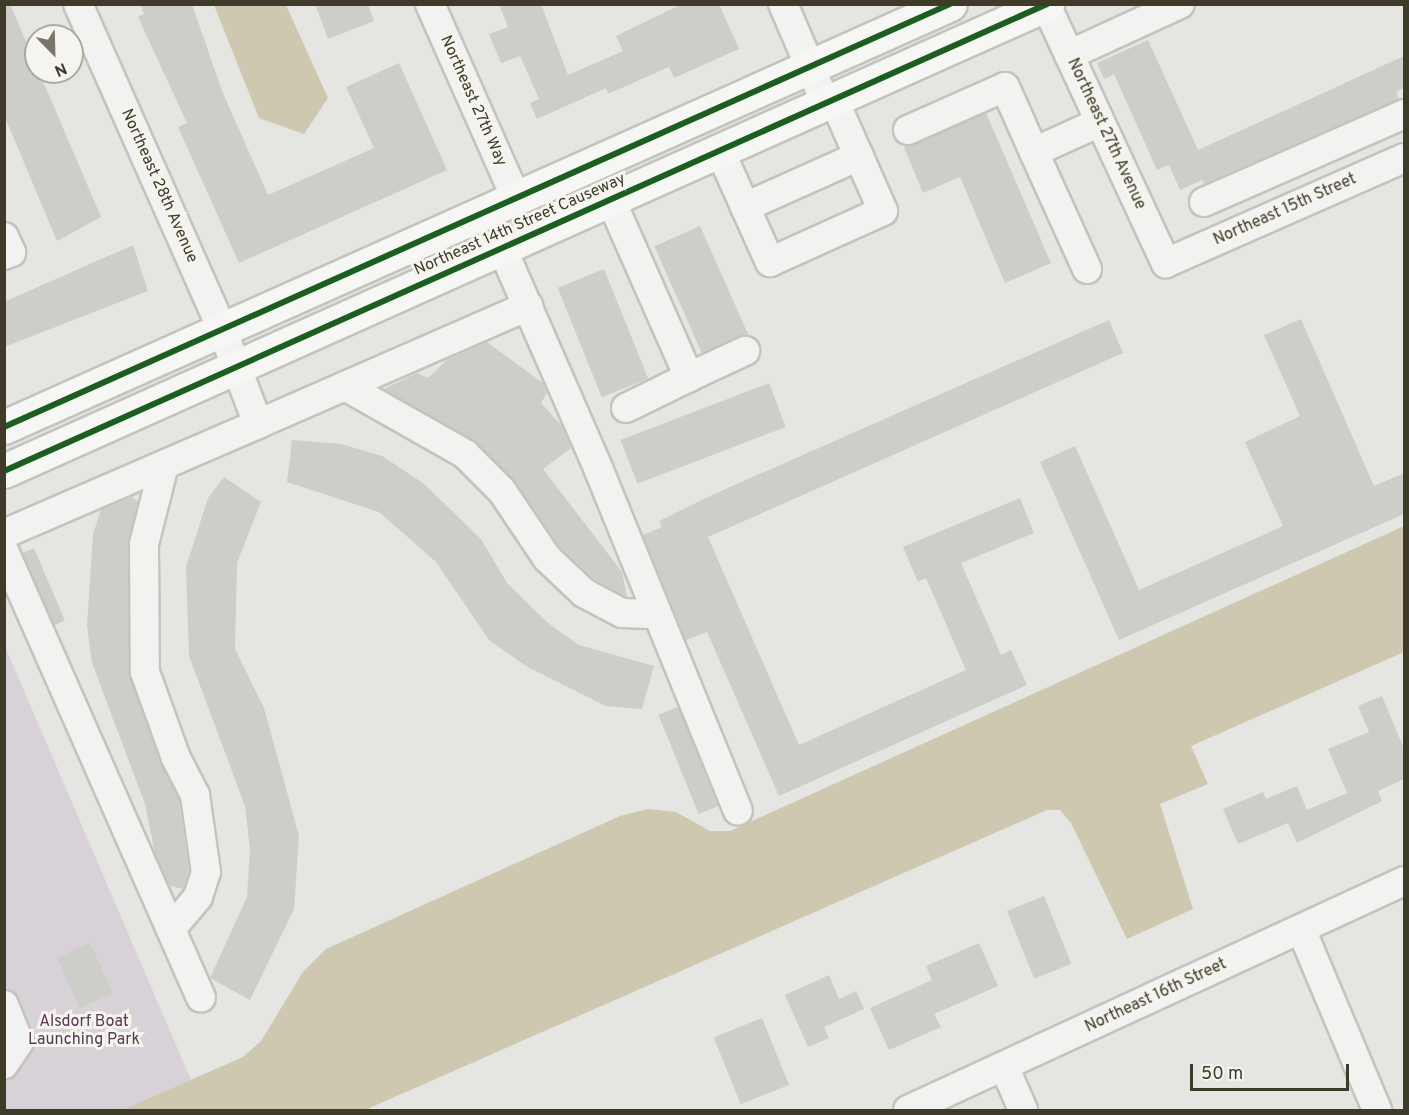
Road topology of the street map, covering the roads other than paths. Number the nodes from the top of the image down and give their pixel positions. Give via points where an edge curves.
1 (78, 4) edge
2 (430, 4) edge
3 (950, 4) edge
4 (1180, 4) edge
5 (1046, 5) edge
6 (788, 6) edge
7 (1069, 55) junction
8 (810, 67) junction
9 (830, 102) junction
10 (1404, 114) edge
11 (1100, 122) junction
12 (908, 130) dead end
13 (720, 151) junction
14 (1034, 152) junction
15 (859, 156) junction
16 (1404, 158) edge
17 (516, 198) junction
18 (610, 198) junction
19 (1204, 202) dead end
20 (745, 207) junction
21 (576, 216) junction
22 (4, 237) edge
23 (502, 248) junction
24 (4, 255) edge
25 (1166, 263) joint
26 (1087, 268) dead end
27 (528, 306) junction
28 (222, 329) junction
29 (745, 351) dead end
30 (236, 368) junction
31 (688, 377) junction
32 (345, 386) junction
33 (626, 408) dead end
34 (258, 424) junction
35 (4, 427) edge
36 (164, 465) junction
37 (4, 471) edge
38 (4, 534) edge
39 (4, 551) edge
40 (657, 614) junction
41 (738, 811) dead end
42 (1404, 881) edge
43 (171, 929) junction
44 (1301, 929) junction
45 (201, 998) dead end
46 (4, 1005) edge
47 (4, 1064) edge
48 (1004, 1066) junction
49 (908, 1110) edge
50 (1023, 1110) edge
51 (1377, 1110) edge

1 - 28 street, Northeast 28th Avenue
2 - 17 street, Northeast 27th Way
3 - 8 main road, Northeast 14th Street Causeway
4 - 7 street
5 - 7 street, Northeast 27th Avenue
5 - 9 main road, Northeast 14th Street Causeway
6 - 8 street
7 - 11 street, Northeast 27th Avenue
8 - 9 street
8 - 17 main road, Northeast 14th Street Causeway
9 - 13 main road, Northeast 14th Street Causeway
9 - 15 street
10 - 19 street
11 - 14 street
11 - 25 street, Northeast 27th Avenue
12 - 14 street via 1005,87
13 - 18 main road, Northeast 14th Street Causeway
13 - 20 street
14 - 26 street
15 - 20 street
15 - 20 street via 883,212 770,262
16 - 25 street, Northeast 15th Street
17 - 21 main road via 543,212
17 - 28 main road, Northeast 14th Street Causeway
18 - 21 main road, Northeast 14th Street Causeway
18 - 31 street
21 - 23 main road, Northeast 14th Street Causeway
22 - 24 street via 11,252
23 - 27 street
23 - 30 main road, Northeast 14th Street Causeway
27 - 32 street
27 - 40 street
28 - 30 street, Northeast 28th Avenue
28 - 35 main road, Northeast 14th Street Causeway
29 - 31 street
30 - 34 street, Northeast 28th Avenue
30 - 37 main road, Northeast 14th Street Causeway
31 - 33 street
32 - 34 street
32 - 40 street via 465,454 502,491 547,558 584,592 622,614
34 - 36 street
36 - 38 street
36 - 43 street via 144,544 145,672 176,758 195,795 206,872 198,897
39 - 43 street
40 - 41 street
42 - 44 street, Northeast 16th Street
43 - 45 street
44 - 48 street, Northeast 16th Street
44 - 51 street
46 - 47 street via 20,1042
48 - 49 street, Northeast 16th Street
48 - 50 street

